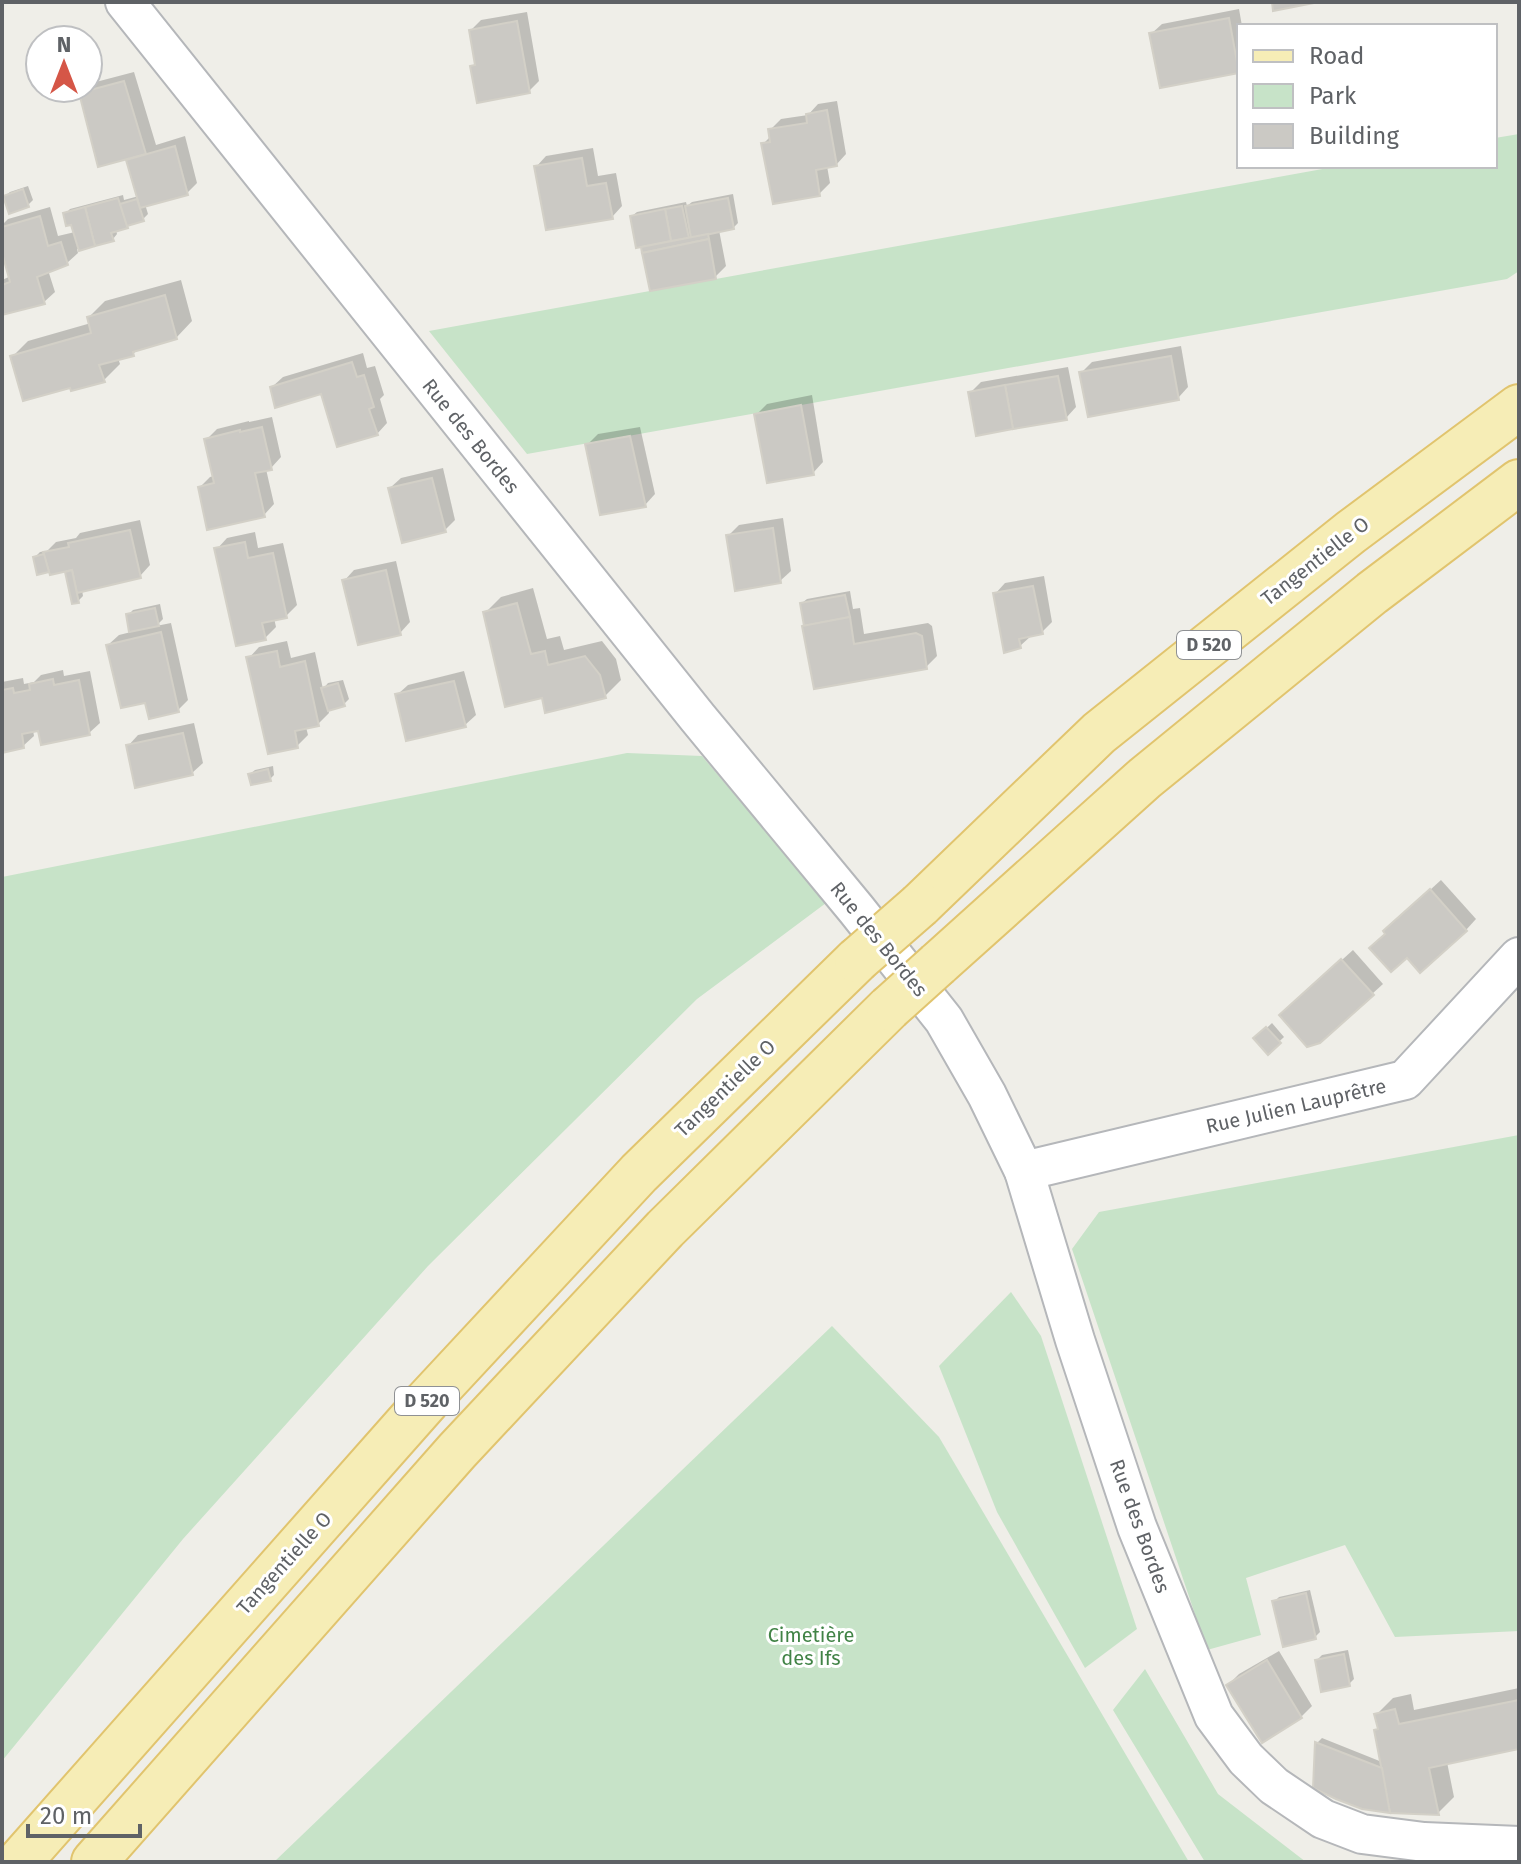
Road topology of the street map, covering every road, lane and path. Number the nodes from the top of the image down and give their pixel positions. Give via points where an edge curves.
1 (125, 2) edge
2 (1519, 407) edge
3 (1519, 482) edge
4 (1519, 957) edge
5 (1024, 1171) junction
6 (1519, 1846) edge
7 (19, 1862) edge
8 (94, 1862) edge

1 - 5 street, Rue des Bordes via 944,1020
2 - 7 main road, Tangentielle O / D 520, bridge via 1351,532 1099,733 857,960 639,1173 427,1401
3 - 8 main road, D 520, bridge via 1372,593 1157,768 889,1008 665,1229 457,1451
4 - 5 street, Rue Julien Lauprêtre via 1405,1080
5 - 6 street, Rue des Bordes via 1137,1527 1214,1716 1274,1786 1323,1819 1362,1834

